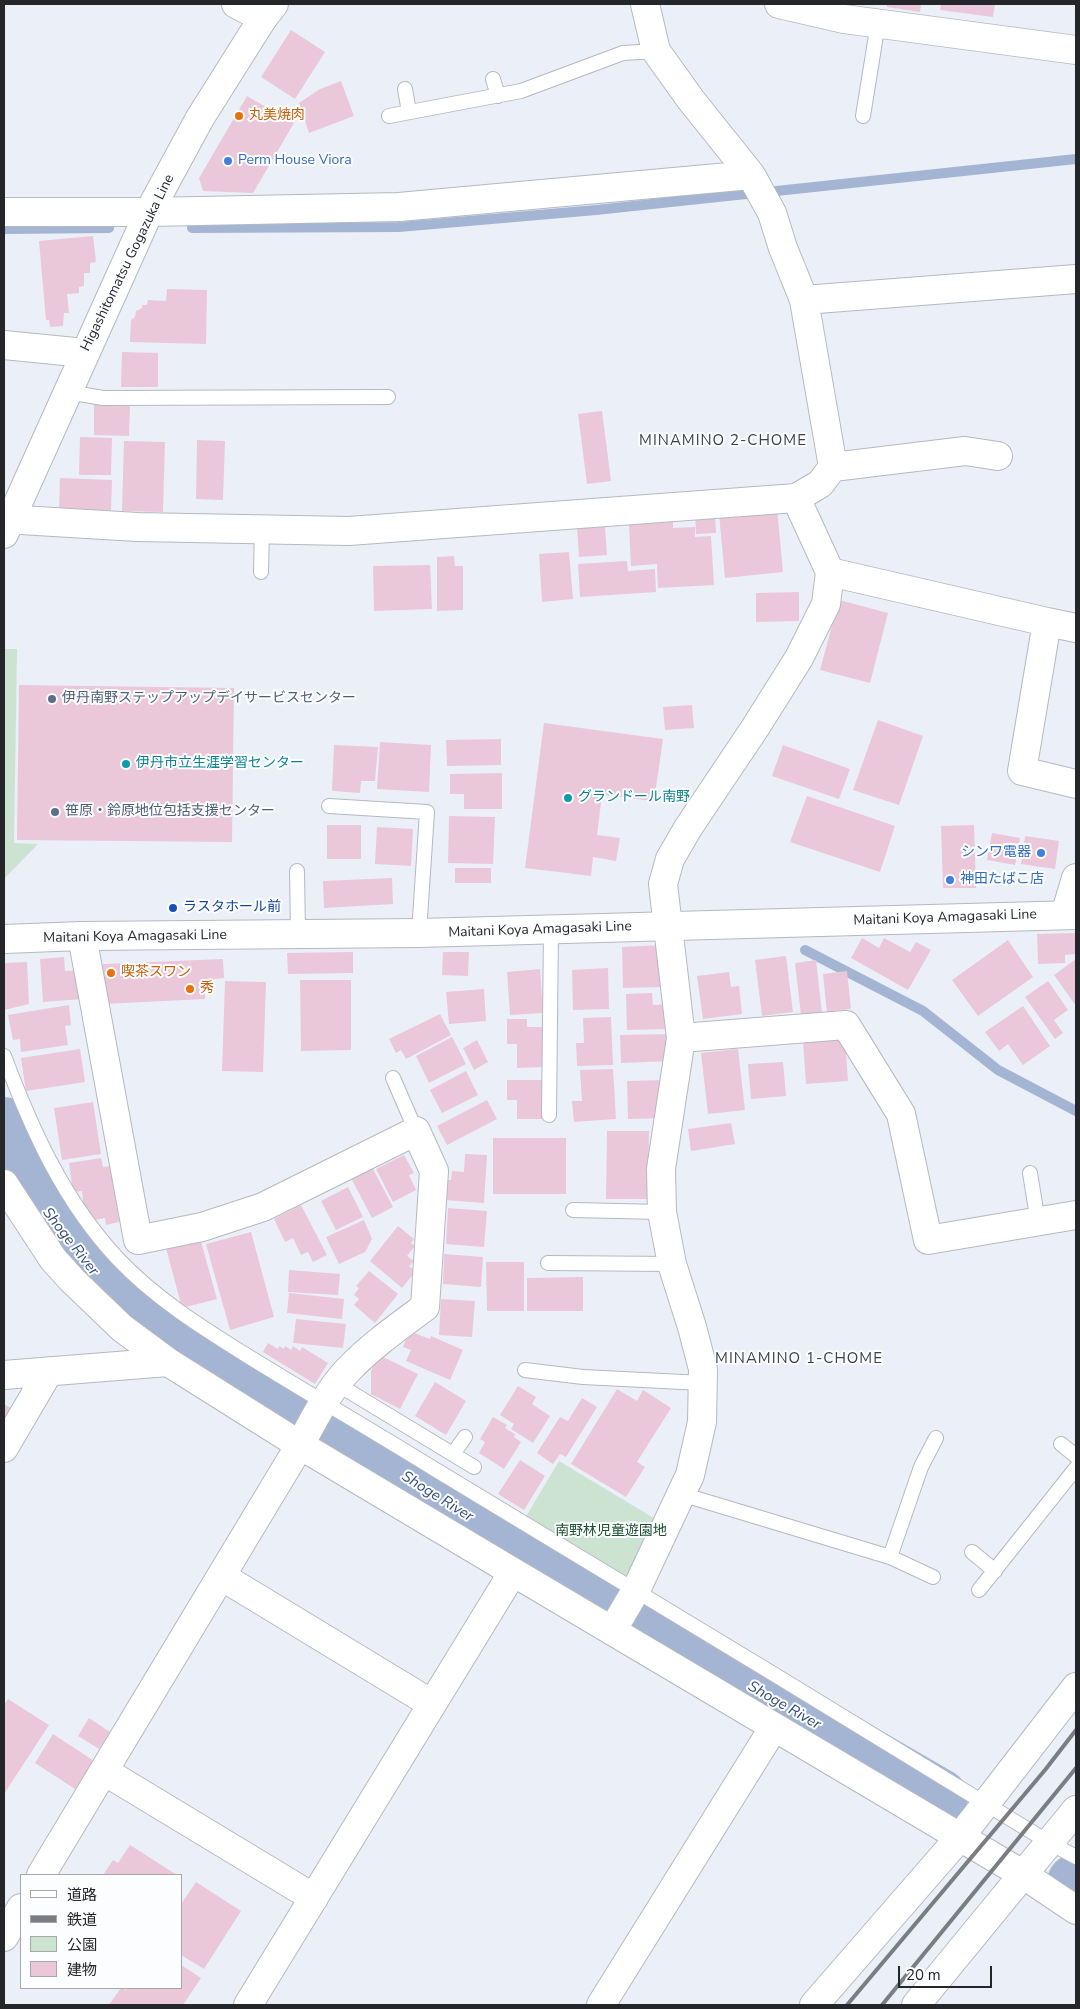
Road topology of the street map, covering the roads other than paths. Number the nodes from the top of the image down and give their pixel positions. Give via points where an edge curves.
1 (236, 4) edge
2 (645, 4) edge
3 (779, 4) edge
4 (268, 11) edge
5 (878, 23) junction
6 (1076, 50) edge
7 (656, 52) junction
8 (492, 78) dead end
9 (405, 89) dead end
10 (498, 96) junction
11 (409, 112) junction
12 (389, 116) dead end
13 (863, 116) dead end
14 (751, 175) junction
15 (4, 212) edge
16 (149, 212) junction
17 (1076, 279) edge
18 (804, 300) junction
19 (4, 345) edge
20 (85, 353) junction
21 (68, 392) junction
22 (388, 397) dead end
23 (998, 456) dead end
24 (833, 467) junction
25 (796, 498) junction
26 (6, 524) edge
27 (262, 529) junction
28 (261, 572) dead end
29 (830, 572) junction
30 (1046, 622) junction
31 (1076, 628) edge
32 (1076, 784) edge
33 (329, 806) dead end
34 (296, 871) dead end
35 (1076, 878) edge
36 (1071, 915) edge
37 (667, 926) junction
38 (551, 929) junction
39 (419, 933) junction
40 (298, 934) junction
41 (82, 936) junction
42 (4, 939) edge
43 (681, 1038) junction
44 (4, 1056) edge
45 (393, 1078) dead end
46 (550, 1115) dead end
47 (416, 1130) junction
48 (1030, 1172) dead end
49 (4, 1184) edge
50 (573, 1210) dead end
51 (662, 1212) junction
52 (1076, 1215) edge
53 (1038, 1222) junction
54 (128, 1249) junction
55 (548, 1262) dead end
56 (672, 1264) junction
57 (168, 1362) junction
58 (525, 1370) dead end
59 (49, 1372) junction
60 (4, 1375) edge
61 (703, 1383) junction
62 (317, 1415) junction
63 (465, 1436) dead end
64 (936, 1438) dead end
65 (1061, 1444) dead end
66 (4, 1448) edge
67 (453, 1454) junction
68 (1076, 1456) edge
69 (474, 1467) dead end
70 (1076, 1468) edge
71 (681, 1494) junction
72 (972, 1552) dead end
73 (890, 1557) junction
74 (995, 1570) junction
75 (513, 1572) junction
76 (221, 1576) junction
77 (933, 1577) dead end
78 (979, 1590) dead end
79 (633, 1594) junction
80 (615, 1627) junction
81 (1076, 1687) edge
82 (432, 1704) junction
83 (774, 1727) junction
84 (104, 1771) junction
85 (986, 1804) junction
86 (1076, 1810) edge
87 (960, 1837) junction
88 (1050, 1844) junction
89 (1076, 1857) edge
90 (42, 1874) edge
91 (1024, 1875) junction
92 (314, 1898) junction
93 (20, 1910) edge
94 (1076, 1910) edge
95 (4, 1937) edge
96 (248, 2005) edge
97 (601, 2005) edge
98 (814, 2005) edge
99 (916, 2005) edge

1 - 4 street
2 - 7 street
3 - 5 street
4 - 16 street, Higashitomatsu Gogazuka Line via 200,118
5 - 6 street
5 - 13 lane
7 - 10 lane via 623,52 521,91
7 - 14 street
8 - 10 lane
9 - 11 lane
10 - 11 lane
11 - 12 lane
14 - 16 street via 399,207
14 - 18 street via 772,213
15 - 16 street
16 - 20 street, Higashitomatsu Gogazuka Line
17 - 18 street
18 - 24 street
19 - 20 street
20 - 21 street, Higashitomatsu Gogazuka Line
21 - 22 lane via 103,398
21 - 26 street, Higashitomatsu Gogazuka Line
23 - 24 street via 965,451
24 - 25 street via 820,484
25 - 27 street via 349,531
25 - 29 street
26 - 27 street
27 - 28 lane
29 - 30 street
29 - 37 street via 826,604 799,658 670,859 662,884
30 - 31 street
30 - 32 street via 1022,771
33 - 39 lane via 427,812
34 - 40 lane
35 - 36 street
36 - 37 street, Maitani Koya Amagasaki Line
37 - 38 street, Maitani Koya Amagasaki Line
37 - 43 street
38 - 39 street, Maitani Koya Amagasaki Line
38 - 46 lane
39 - 40 street, Maitani Koya Amagasaki Line
40 - 41 street, Maitani Koya Amagasaki Line
41 - 42 street, Maitani Koya Amagasaki Line
41 - 54 street
43 - 51 street via 661,1169
43 - 53 street via 846,1025 901,1114 928,1240
44 - 54 lane via 36,1138 74,1206
45 - 47 lane
47 - 54 street via 263,1207
47 - 62 street via 434,1171 425,1307 386,1335 347,1371
48 - 53 lane
49 - 57 street via 53,1259 122,1328
50 - 51 lane
51 - 56 street
52 - 53 street
54 - 62 lane via 161,1298
55 - 56 lane
56 - 61 street via 692,1327 703,1370
57 - 59 street
57 - 62 street
58 - 61 lane via 583,1377
59 - 60 street
59 - 66 street
61 - 71 street via 702,1422 690,1475
62 - 67 lane
62 - 75 street
62 - 76 street
62 - 79 lane
63 - 67 lane
64 - 73 lane via 921,1467
65 - 68 lane
67 - 69 lane
70 - 74 lane
71 - 73 lane
71 - 79 street
72 - 74 lane
73 - 77 lane
74 - 78 lane
75 - 80 street
75 - 82 street
76 - 82 street
76 - 84 street
79 - 80 street
79 - 85 lane
80 - 83 street
81 - 85 street
82 - 92 street
83 - 87 street
83 - 97 street
84 - 90 street
84 - 92 street
85 - 87 street
85 - 88 lane
86 - 88 street
87 - 91 street
87 - 98 street
88 - 89 lane
88 - 91 street
91 - 94 street
91 - 99 street
92 - 96 street
93 - 95 street

